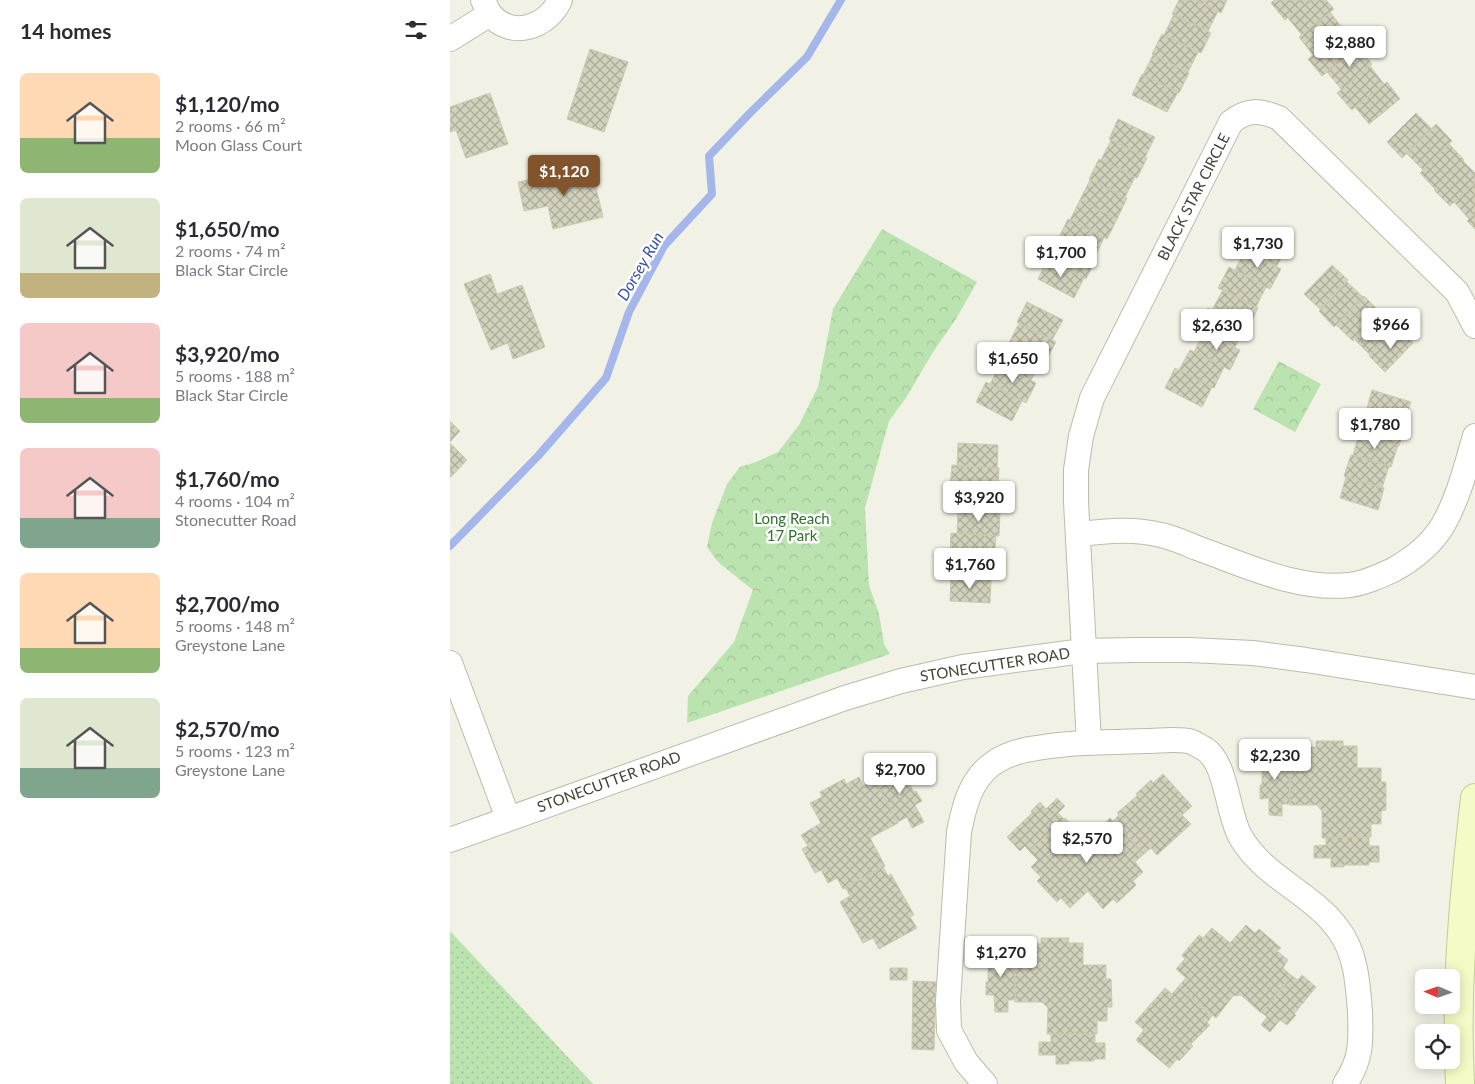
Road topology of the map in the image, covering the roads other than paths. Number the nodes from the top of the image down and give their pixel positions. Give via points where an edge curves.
1 (560, 0) edge
2 (487, 7) edge
3 (450, 39) edge
4 (1475, 326) edge
5 (1475, 436) edge
6 (1079, 534) junction
7 (1083, 651) junction
8 (450, 663) edge
9 (1475, 687) edge
10 (1089, 743) junction
11 (1475, 798) edge
12 (508, 818) junction
13 (450, 840) edge
14 (985, 1084) edge
15 (1345, 1084) edge
16 (1460, 1084) edge

1 - 2 street via 553,14 524,28 511,27 498,20
2 - 3 street
4 - 6 street, BLACK STAR CIRCLE via 1457,292 1279,118 1266,112 1241,114 1231,122 1092,398 1076,470
5 - 6 street via 1456,498 1442,526 1424,550 1403,565 1352,585 1299,582 1162,535 1136,530
6 - 7 street, BLACK STAR CIRCLE
7 - 9 street, STONECUTTER ROAD via 1253,653
7 - 10 street, BLACK STAR CIRCLE
7 - 12 street, STONECUTTER ROAD via 963,667 901,681 835,701
8 - 12 street
10 - 14 street via 1037,748 1005,757 978,778 963,809 949,981 949,1030 966,1062
10 - 15 street via 1191,742 1206,750 1216,762 1239,834 1265,868 1323,913 1339,930 1355,966 1362,1042 1356,1065
11 - 16 street via 1461,960
12 - 13 street, STONECUTTER ROAD

